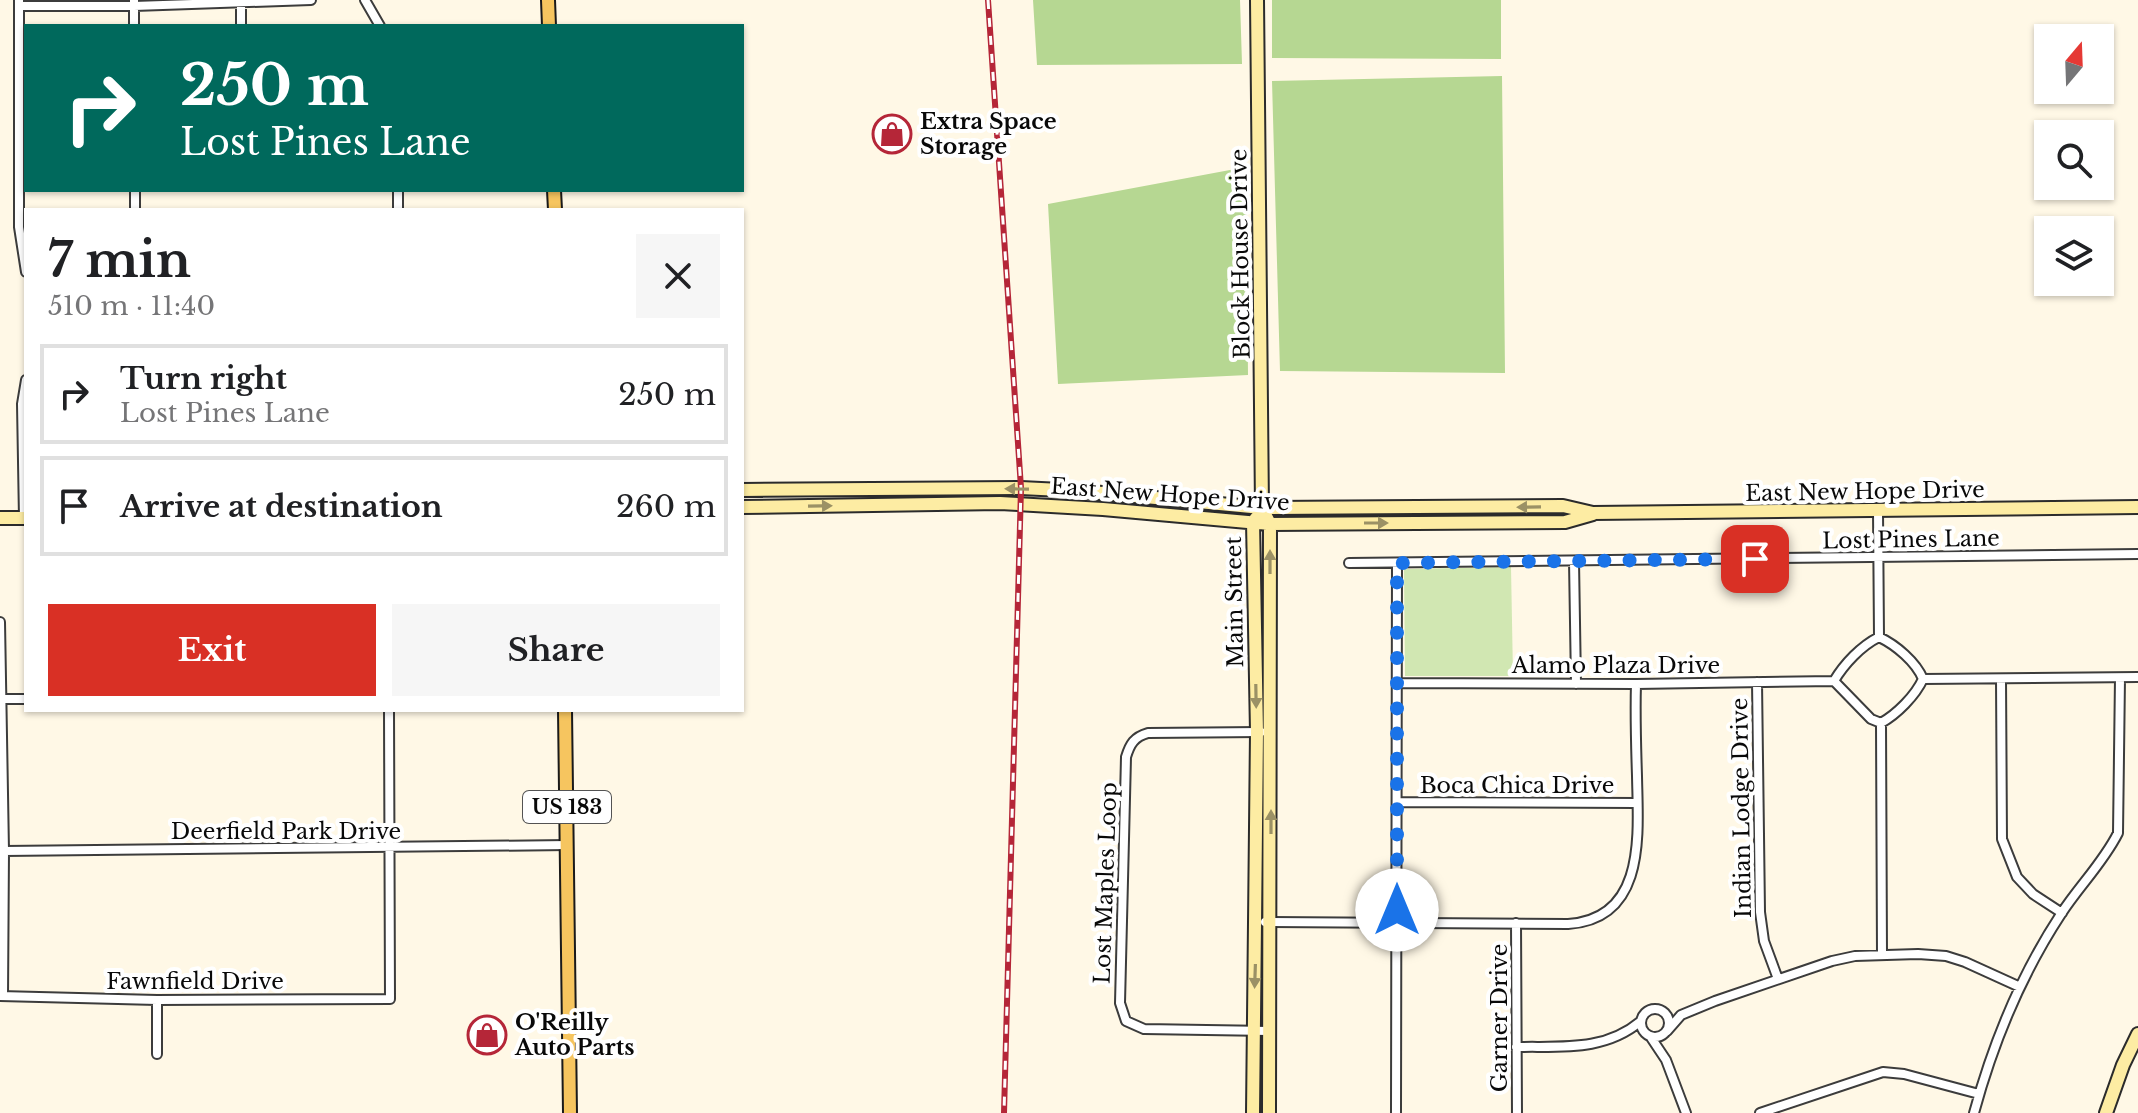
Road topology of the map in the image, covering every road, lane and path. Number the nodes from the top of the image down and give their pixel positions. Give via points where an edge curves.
1 (311, 0) edge
2 (365, 0) edge
3 (548, 0) edge
4 (1257, 0) edge
5 (241, 1) edge
6 (19, 3) edge
7 (134, 3) edge
8 (134, 24) edge
9 (241, 24) edge
10 (379, 24) edge
11 (549, 24) edge
12 (24, 259) edge
13 (24, 392) edge
14 (24, 480) edge
15 (744, 490) edge
16 (744, 507) edge
17 (2138, 507) edge
18 (1262, 508) junction
19 (1878, 511) junction
20 (1593, 513) junction
21 (0, 518) edge
22 (24, 518) edge
23 (1253, 522) junction
24 (1270, 524) junction
25 (2138, 554) edge
26 (1878, 557) junction
27 (1574, 561) junction
28 (1349, 563) dead end
29 (1397, 563) junction
30 (0, 622) edge
31 (1879, 637) junction
32 (2138, 677) edge
33 (2120, 678) junction
34 (1923, 679) junction
35 (2001, 679) junction
36 (1834, 681) junction
37 (1757, 682) junction
38 (1399, 683) junction
39 (1576, 684) junction
40 (1636, 684) junction
41 (1, 699) edge
42 (24, 699) edge
43 (389, 712) edge
44 (565, 712) edge
45 (1881, 723) junction
46 (1257, 732) junction
47 (1271, 733) junction
48 (1397, 802) junction
49 (1637, 803) junction
50 (568, 845) junction
51 (390, 848) junction
52 (4, 851) junction
53 (2062, 913) junction
54 (1257, 922) junction
55 (1271, 922) junction
56 (1397, 923) junction
57 (1516, 923) junction
58 (1882, 955) junction
59 (1778, 979) junction
60 (2020, 987) junction
61 (1, 996) edge
62 (157, 1000) junction
63 (1661, 1010) junction
64 (1681, 1015) junction
65 (1641, 1021) junction
66 (1253, 1030) junction
67 (1269, 1031) junction
68 (1666, 1032) junction
69 (1626, 1034) junction
70 (2138, 1034) edge
71 (1648, 1036) junction
72 (1516, 1047) junction
73 (157, 1054) dead end
74 (1666, 1060) junction
75 (1979, 1094) junction
76 (570, 1113) edge
77 (1253, 1113) edge
78 (1269, 1113) edge
79 (1396, 1113) edge
80 (1517, 1113) edge
81 (1686, 1113) edge
82 (1760, 1113) edge
83 (1974, 1113) edge
84 (2106, 1113) edge

1 - 5 street
2 - 10 street
3 - 11 main road
4 - 18 main road, Block House Drive
5 - 7 street
5 - 9 street
6 - 7 street
6 - 12 street via 19,227
7 - 8 street
13 - 14 street
18 -> 15 main road, East New Hope Drive via 1021,488
16 -> 23 main road, East New Hope Drive via 1021,504
17 - 19 main road, East New Hope Drive
20 -> 18 main road, East New Hope Drive via 1563,506
18 - 23 main road, Main Street
18 - 24 main road, Main Street
19 - 20 main road, East New Hope Drive
19 - 26 street
24 -> 20 main road, East New Hope Drive via 1565,522
21 - 22 main road
23 - 24 main road, East New Hope Drive
23 -> 46 main road, Main Street
47 -> 24 main road, Main Street
25 - 26 street, Lost Pines Lane
26 - 27 street, Lost Pines Lane
26 - 31 street
27 - 29 street, Lost Pines Lane
27 - 39 street
28 - 29 street, Lost Pines Lane
29 - 38 street
30 - 41 street
31 - 34 street via 1919,669
31 - 36 street via 1868,642
32 - 33 street
33 - 35 street
33 - 53 street via 2118,833
34 - 35 street
34 - 45 street via 1919,689
35 - 53 street via 2002,839 2017,877
36 - 37 street, Alamo Plaza Drive
36 - 45 street
37 - 40 street, Alamo Plaza Drive
37 - 59 street, Indian Lodge Drive via 1760,912
38 - 39 street, Alamo Plaza Drive
38 - 48 street
39 - 40 street, Alamo Plaza Drive
40 - 49 street
41 - 42 street
41 - 52 street
43 - 51 street
44 - 50 main road, US 183
45 - 58 street
46 - 47 street, Lost Maples Loop
46 - 54 main road, Main Street
46 - 66 street, Lost Maples Loop via 1148,733 1129,748 1120,1003 1126,1021 1144,1029
55 -> 47 main road, Main Street
48 - 49 street, Boca Chica Drive
48 - 56 street
49 - 57 street via 1634,868 1607,911 1575,924
50 - 51 street, Deerfield Park Drive
50 - 76 main road, US 183
51 - 52 street, Deerfield Park Drive
51 - 62 street, Fawnfield Drive via 390,999
52 - 61 street
53 - 60 street
54 - 55 street
54 -> 66 main road, Main Street
55 - 56 street
55 - 67 main road, Main Street
56 - 57 street
56 - 79 street
57 - 72 street, Garner Drive
58 - 59 street via 1832,961
58 - 60 street via 1946,956
59 - 64 street
60 - 75 street
61 - 62 street, Fawnfield Drive
62 - 73 street
63 - 64 street
63 - 65 street via 1648,1011
63 - 68 street via 1669,1022
64 - 68 street
65 - 69 street
65 - 71 street
66 - 67 street, Lost Maples Loop
66 - 77 main road, Main Street
67 - 78 main road, Main Street
68 - 71 street
68 - 74 street
69 - 71 street
69 - 72 street via 1591,1046
70 - 84 main road
71 - 74 street
72 - 80 street, Garner Drive
74 - 81 street
75 - 82 street via 1883,1072
75 - 83 street

